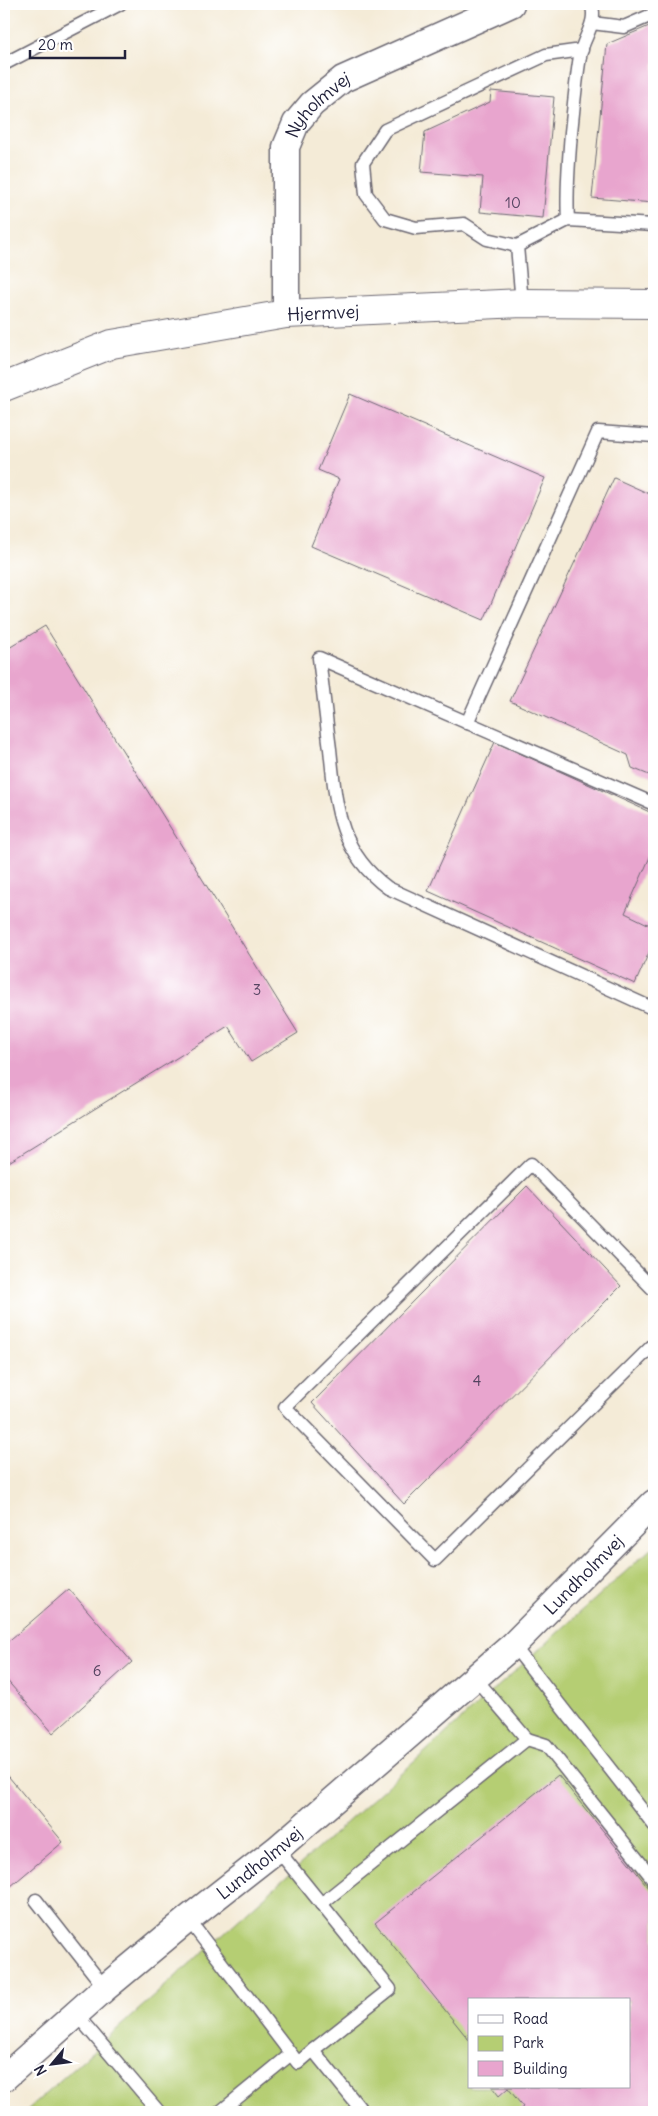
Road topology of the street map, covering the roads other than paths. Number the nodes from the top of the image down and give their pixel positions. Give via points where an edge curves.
1 (120, 4) edge
2 (511, 4) edge
3 (591, 4) edge
4 (654, 14) edge
5 (592, 23) junction
6 (582, 50) junction
7 (4, 64) edge
8 (568, 220) junction
9 (654, 225) edge
10 (517, 246) junction
11 (522, 302) junction
12 (654, 304) edge
13 (286, 314) junction
14 (4, 387) edge
15 (654, 436) edge
16 (468, 723) junction
17 (654, 804) edge
18 (654, 1009) edge
19 (654, 1290) edge
20 (654, 1344) edge
21 (654, 1504) edge
22 (512, 1646) junction
23 (475, 1678) junction
24 (528, 1739) junction
25 (654, 1825) edge
26 (277, 1849) junction
27 (654, 1880) edge
28 (36, 1900) dead end
29 (321, 1904) junction
30 (188, 1919) junction
31 (105, 1988) junction
32 (76, 2014) junction
33 (313, 2050) junction
34 (291, 2054) junction
35 (4, 2078) edge
36 (159, 2112) edge
37 (220, 2112) edge
38 (362, 2112) edge

1 - 7 lane
2 - 13 street, Nyholmvej via 343,79 312,104 296,123 286,147
3 - 5 lane via 594,10
4 - 5 lane via 624,27
5 - 6 lane
6 - 8 lane via 566,195
6 - 10 lane via 546,55 384,130 363,163 366,194 385,219 416,228 464,224 487,239
8 - 9 lane
8 - 10 lane
10 - 11 lane
11 - 12 street, Hjermvej
11 - 13 street, Hjermvej
13 - 14 street, Hjermvej via 112,344
15 - 16 lane via 598,432
16 - 17 lane
16 - 18 lane via 319,658 336,806 348,841 359,860 388,888
19 - 20 lane via 531,1164 285,1407 435,1560
21 - 22 street, Lundholmvej
22 - 23 street, Lundholmvej
22 - 25 lane
23 - 24 lane
23 - 26 street, Lundholmvej
24 - 27 lane via 546,1745
24 - 29 lane
26 - 29 lane
26 - 30 street, Lundholmvej
28 - 31 lane
29 - 33 lane via 390,1989
30 - 31 street, Lundholmvej
30 - 34 lane
31 - 32 street, Lundholmvej
32 - 35 street, Lundholmvej
32 - 36 lane
33 - 34 lane via 298,2063
33 - 38 lane
34 - 37 lane

